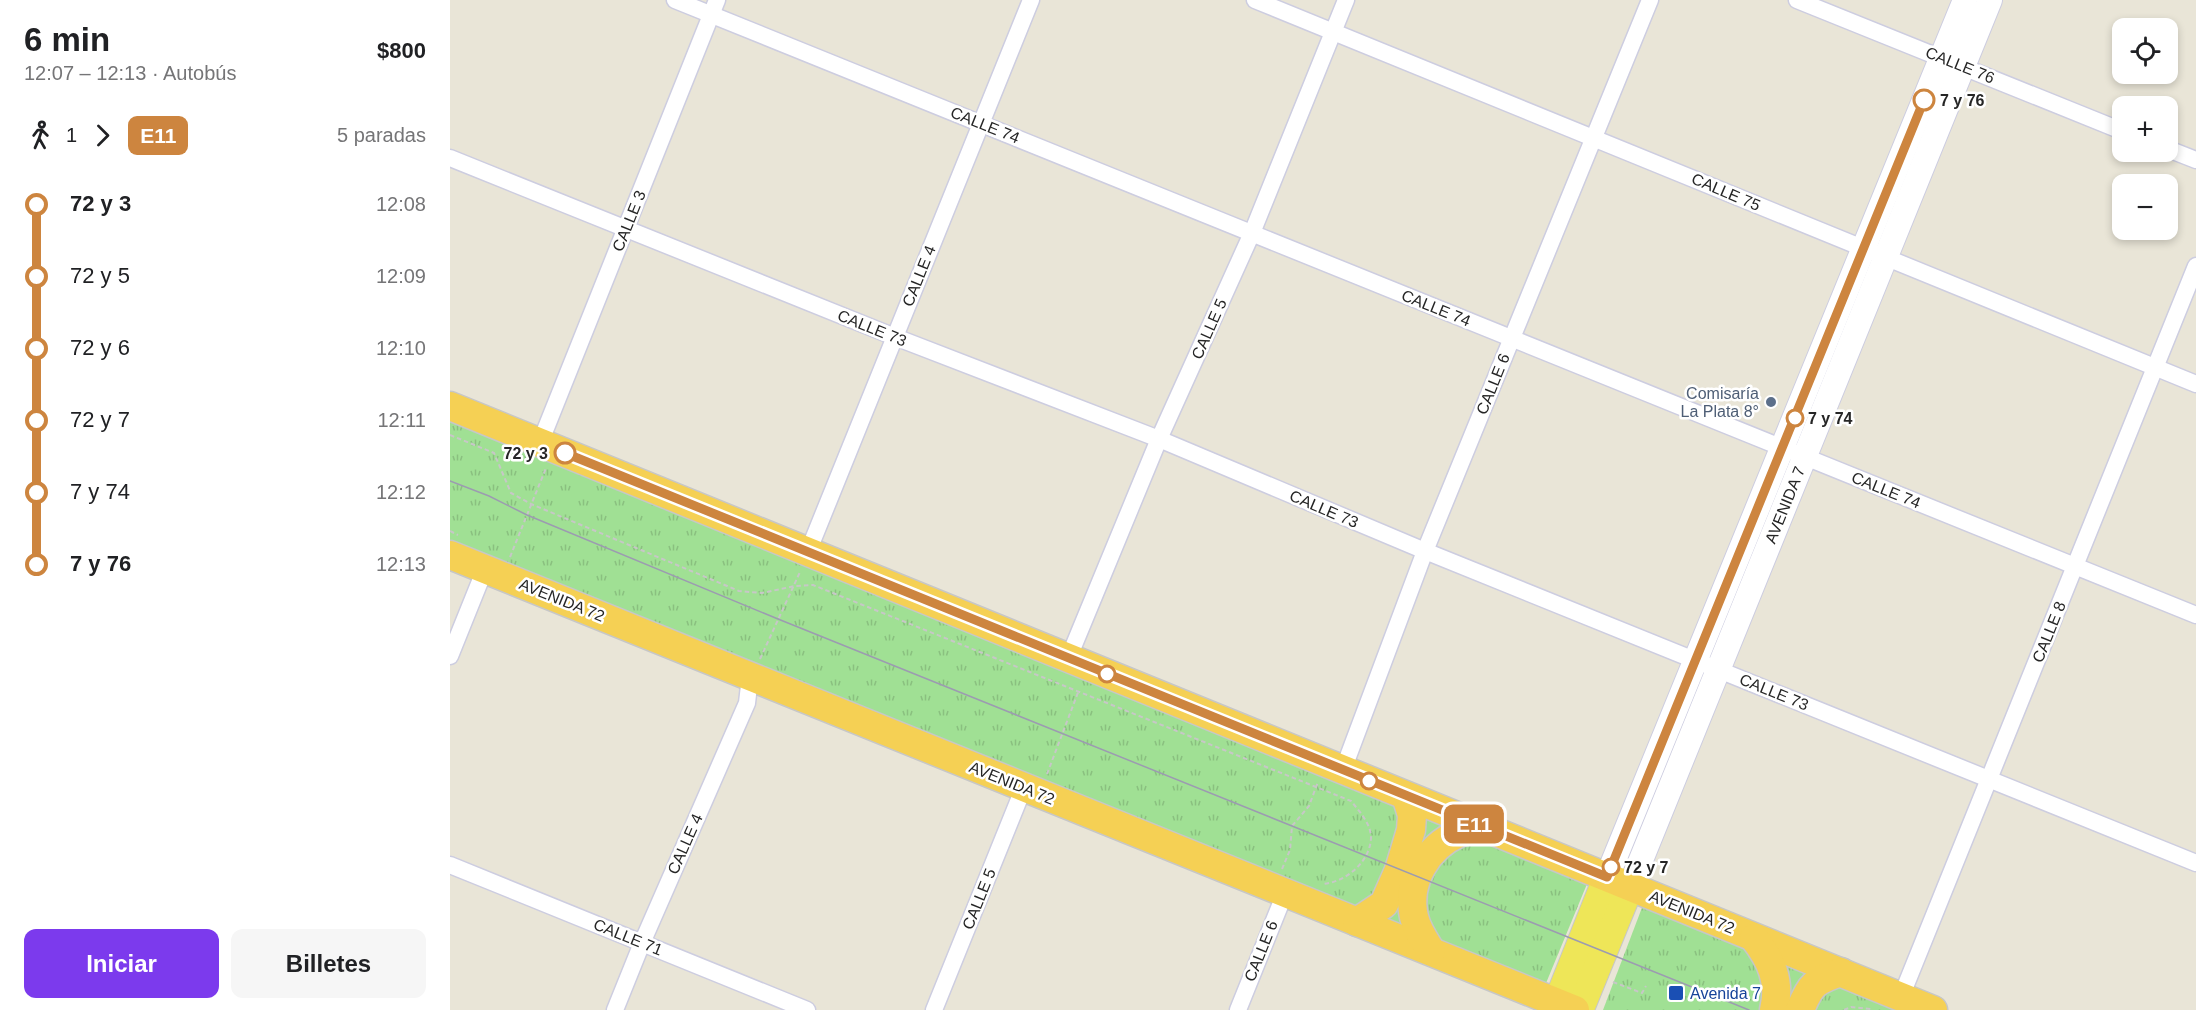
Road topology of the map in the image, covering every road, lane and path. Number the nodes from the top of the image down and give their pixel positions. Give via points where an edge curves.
1 (675, 0) edge
2 (1031, 0) edge
3 (1255, 0) edge
4 (1346, 0) edge
5 (1650, 0) edge
6 (1797, 0) edge
7 (1965, 0) edge
8 (1990, 0) edge
9 (715, 7) edge
10 (1333, 32) junction
11 (1952, 62) junction
12 (981, 123) junction
13 (2112, 127) edge
14 (1594, 137) junction
15 (2178, 153) edge
16 (450, 158) edge
17 (2196, 160) edge
18 (626, 229) junction
19 (1252, 233) junction
20 (1863, 249) junction
21 (1886, 258) junction
22 (2196, 266) edge
23 (895, 337) junction
24 (1512, 339) junction
25 (2155, 368) junction
26 (2196, 384) edge
27 (450, 406) edge
28 (450, 435) edge
29 (1160, 439) junction
30 (547, 446) junction
31 (1794, 452) junction
32 (531, 504) junction
33 (450, 531) edge
34 (455, 545) edge
35 (1425, 551) junction
36 (808, 552) junction
37 (2076, 567) junction
38 (494, 573) junction
39 (795, 586) junction
40 (2196, 615) edge
41 (450, 657) edge
42 (1707, 665) junction
43 (1079, 671) junction
44 (750, 677) junction
45 (1328, 774) junction
46 (1989, 779) junction
47 (1032, 790) junction
48 (1406, 796) junction
49 (1482, 828) junction
50 (2196, 863) edge
51 (450, 865) edge
52 (1619, 882) junction
53 (1313, 884) dead end
54 (1279, 890) junction
55 (1357, 922) junction
56 (1754, 938) junction
57 (642, 943) junction
58 (1431, 951) junction
59 (1841, 972) junction
60 (1610, 981) dead end
61 (1646, 986) dead end
62 (1901, 997) junction
63 (1566, 1008) edge
64 (615, 1010) edge
65 (807, 1010) edge
66 (933, 1010) edge
67 (1238, 1010) edge
68 (1774, 1010) edge
69 (1800, 1010) edge
70 (1844, 1010) edge
71 (1874, 1010) edge
72 (1933, 1010) edge

1 - 9 street, CALLE 74
2 - 12 street, CALLE 4
3 - 10 street, CALLE 75
4 - 10 street, CALLE 5
5 - 14 street, CALLE 6
6 - 11 street, CALLE 76
7 - 11 main road, AVENIDA 7
8 - 11 main road, AVENIDA 7
9 - 12 street, CALLE 74
9 - 18 street, CALLE 3
10 - 14 street, CALLE 75
10 - 19 street, CALLE 5
11 - 13 street, CALLE 76
11 - 20 main road, AVENIDA 7
11 - 21 main road, AVENIDA 7
12 - 19 street, CALLE 74
12 - 23 street, CALLE 4
14 - 20 street, CALLE 75
14 - 24 street, CALLE 6
15 - 17 street
16 - 18 street, CALLE 73
18 - 23 street, CALLE 73
18 - 30 street, CALLE 3
19 - 24 street, CALLE 74
19 - 29 street, CALLE 5
20 - 21 street, CALLE 75
20 - 31 main road, AVENIDA 7
21 - 25 street, CALLE 75
21 - 31 main road, AVENIDA 7
22 - 25 street, CALLE 8
23 - 29 street, CALLE 73
23 - 36 street, CALLE 4
24 - 31 street, CALLE 74
24 - 35 street, CALLE 6
25 - 26 street, CALLE 75
25 - 37 street, CALLE 8
27 - 30 highway, AVENIDA 72
28 - 32 path via 494,453 511,493
29 - 35 street, CALLE 73
29 - 43 street, CALLE 5
30 - 32 path
30 - 36 highway, AVENIDA 72
31 - 37 street, CALLE 74
31 - 42 main road, AVENIDA 7
32 - 38 path
32 - 39 path via 739,591 762,593
33 - 34 path
34 - 38 highway, AVENIDA 72
35 - 42 street, CALLE 73
35 - 45 street, CALLE 6
36 - 39 path
36 - 43 highway, AVENIDA 72
37 - 40 street, CALLE 74
37 - 46 street, CALLE 8
38 - 41 street
38 - 44 highway, AVENIDA 72
39 - 43 path via 813,585
39 - 44 path
42 - 46 street, CALLE 73
42 - 52 main road, AVENIDA 7
43 - 45 highway, AVENIDA 72
43 - 45 path
43 - 47 path
44 - 47 highway, AVENIDA 72
44 - 57 street, CALLE 4 via 747,703
45 - 48 highway, AVENIDA 72
45 - 53 path via 1366,819 1371,838 1365,856 1353,871 1334,883
45 - 54 path via 1292,826
46 - 50 street, CALLE 73
46 - 62 street, CALLE 8
47 - 54 highway, AVENIDA 72
47 - 66 street, CALLE 5
48 - 49 highway, AVENIDA 72
48 - 55 highway via 1412,815 1411,830 1399,870 1384,904
49 - 52 highway, AVENIDA 72
49 - 58 highway via 1461,832 1442,842 1426,858 1416,877 1412,896 1414,916
51 - 57 street, CALLE 71
52 - 56 highway, AVENIDA 72
52 - 63 main road, AVENIDA 7
54 - 55 highway, AVENIDA 72
54 - 67 street, CALLE 6
55 - 58 highway, AVENIDA 72
56 - 59 highway, AVENIDA 72
56 - 68 highway via 1768,955 1776,976
57 - 64 street, CALLE 4
57 - 65 street, CALLE 71
58 - 63 highway, AVENIDA 72
59 - 62 highway, AVENIDA 72
59 - 69 highway via 1820,979 1808,990
60 - 61 path via 1642,993
62 - 72 highway, AVENIDA 72
70 - 71 path

